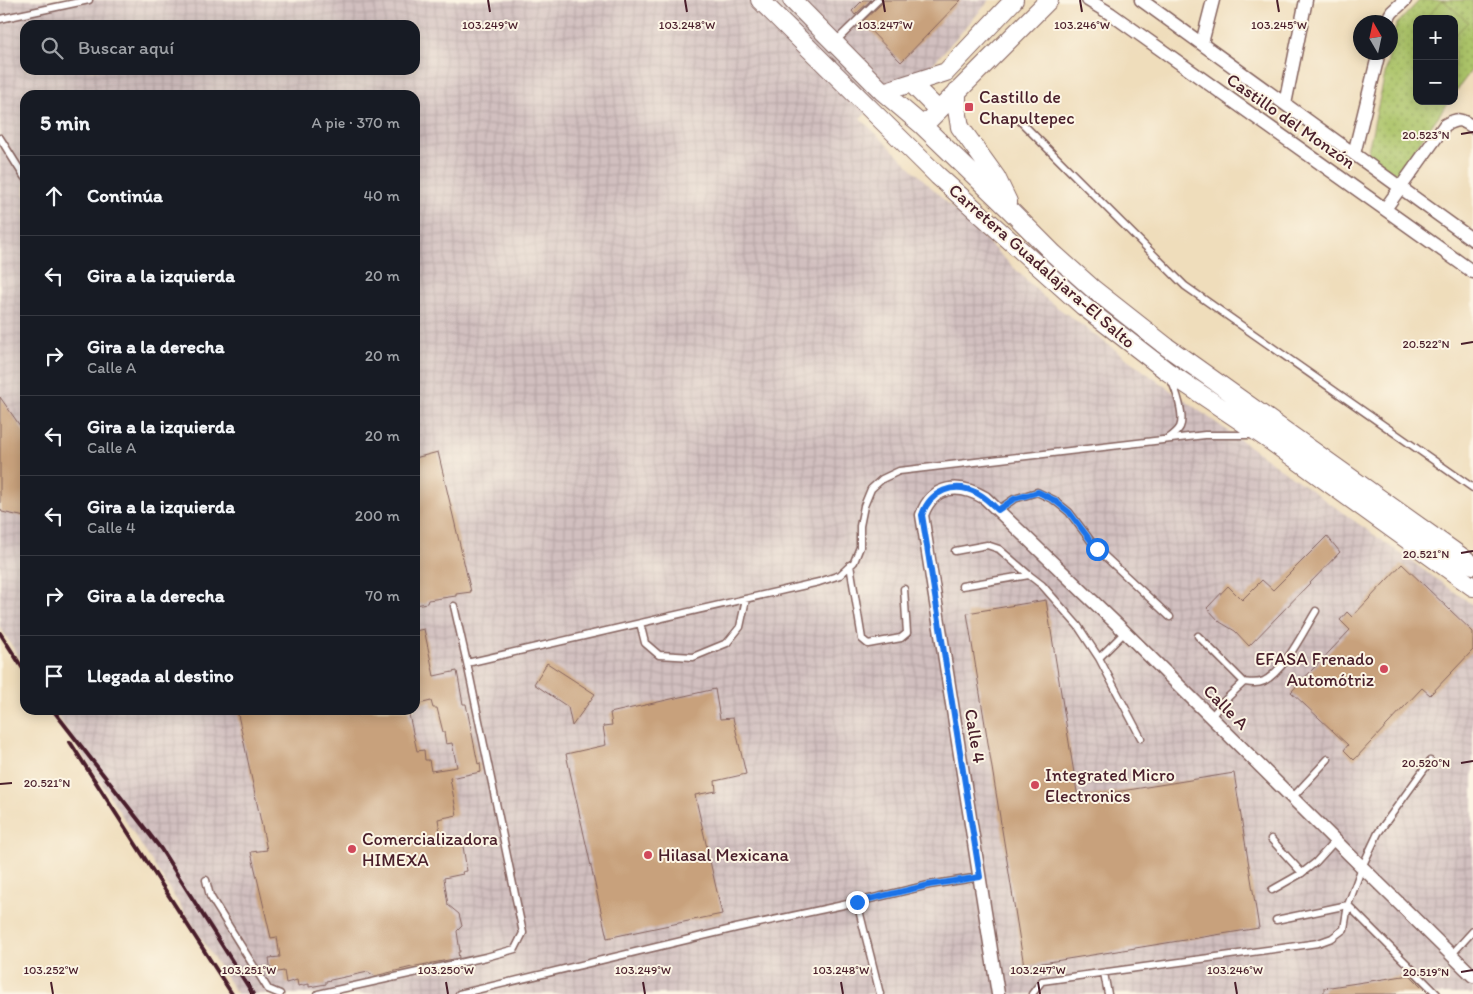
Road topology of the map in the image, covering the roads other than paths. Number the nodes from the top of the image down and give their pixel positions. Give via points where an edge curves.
1 (89, 0) edge
2 (760, 0) edge
3 (792, 0) edge
4 (878, 0) edge
5 (1014, 0) edge
6 (1049, 0) edge
7 (1088, 0) edge
8 (1141, 0) edge
9 (1213, 0) edge
10 (1306, 0) edge
11 (1404, 0) edge
12 (1390, 15) edge
13 (0, 19) edge
14 (834, 42) junction
15 (1202, 43) junction
16 (1377, 60) edge
17 (911, 83) junction
18 (957, 91) junction
19 (883, 92) junction
20 (1285, 104) junction
21 (938, 110) junction
22 (1020, 121) dead end
23 (923, 126) junction
24 (1473, 127) edge
25 (0, 138) edge
26 (1354, 154) junction
27 (20, 170) edge
28 (1400, 188) junction
29 (1385, 209) junction
30 (1012, 212) junction
31 (1473, 240) edge
32 (1473, 272) edge
33 (1168, 372) junction
34 (1262, 435) junction
35 (1169, 439) junction
36 (1473, 488) edge
37 (942, 491) joint
38 (998, 510) junction
39 (955, 550) dead end
40 (850, 565) junction
41 (1473, 565) edge
42 (1029, 575) junction
43 (962, 586) dead end
44 (1473, 587) edge
45 (904, 589) dead end
46 (746, 599) junction
47 (454, 606) dead end
48 (1316, 612) dead end
49 (1170, 617) dead end
50 (640, 623) junction
51 (1125, 632) junction
52 (1198, 636) dead end
53 (1099, 658) junction
54 (467, 663) junction
55 (1244, 682) junction
56 (1211, 717) junction
57 (1141, 738) dead end
58 (1328, 759) dead end
59 (1430, 761) dead end
60 (1292, 798) junction
61 (1271, 839) dead end
62 (1335, 840) junction
63 (1362, 867) junction
64 (1302, 873) junction
65 (980, 877) junction
66 (206, 880) dead end
67 (1272, 890) dead end
68 (857, 902) junction
69 (1348, 904) junction
70 (1276, 920) dead end
71 (1473, 931) edge
72 (1452, 954) junction
73 (1104, 973) junction
74 (1473, 976) edge
75 (280, 994) edge
76 (318, 994) edge
77 (459, 994) edge
78 (880, 994) edge
79 (998, 994) edge
80 (1032, 994) edge
81 (1108, 994) edge
82 (1437, 994) edge

1 - 13 lane
2 - 33 main road, Carretera Guadalajara-El Salto via 938,176 1083,306
3 - 14 main road, Carretera Guadalajara-El Salto
4 - 14 lane
5 - 17 main road via 946,72
6 - 18 main road
7 - 29 street, Castillo del Monzón
8 - 15 street, Castillo del Monzón
9 - 15 street
10 - 20 street
11 - 12 street
14 - 19 main road, Carretera Guadalajara-El Salto
15 - 20 street, Castillo del Monzón
16 - 26 street
17 - 19 main road
17 - 21 main road
18 - 21 main road
18 - 30 main road via 960,127 996,177
19 - 23 main road, Carretera Guadalajara-El Salto
20 - 26 street, Castillo del Monzón
21 - 23 main road
22 - 36 lane via 1185,286
23 - 30 main road, Carretera Guadalajara-El Salto
24 - 28 street via 1464,120 1454,120 1445,125
25 - 27 lane
26 - 28 street, Castillo del Monzón
28 - 29 street
28 - 31 street, Castillo del Monzón
29 - 32 street, Castillo del Monzón
30 - 41 main road, Carretera Guadalajara-El Salto via 1054,254 1131,320
33 - 34 main road, Carretera Guadalajara-El Salto
33 - 35 lane via 1178,393 1181,425
34 - 35 lane via 1214,434
34 - 44 main road, Carretera Guadalajara-El Salto
35 - 40 lane via 899,471 871,489 860,526 860,547
37 - 38 street, Calle A via 975,492
37 - 65 street, Calle 4 via 926,505 922,515
38 - 49 lane via 1014,499 1038,492 1054,500 1069,512 1097,549
38 - 51 street, Calle A
39 - 42 lane via 987,545 1000,549
40 - 45 lane via 862,639 868,644 901,638 907,633
40 - 46 lane via 840,575 820,582
42 - 43 lane
42 - 53 lane via 1078,626
46 - 50 lane
46 - 50 lane via 740,627 727,643 692,657 659,655 645,643
47 - 54 lane
48 - 55 lane via 1279,670 1263,681
50 - 54 lane
51 - 53 lane
51 - 56 street, Calle A
52 - 55 lane
53 - 57 lane
54 - 76 lane via 523,933 515,949
55 - 56 lane
56 - 60 street, Calle A
58 - 60 lane
59 - 63 lane via 1378,833
60 - 62 street, Calle A
61 - 64 lane
62 - 63 street, Calle A
62 - 64 lane
63 - 69 lane
63 - 72 street, Calle A
64 - 67 lane
65 - 68 lane
65 - 79 street, Calle 4
66 - 75 lane via 210,896 268,989
68 - 77 lane
68 - 78 lane
69 - 70 lane
69 - 73 lane via 1344,929 1318,943
69 - 82 lane
71 - 72 lane
72 - 74 street, Calle A
73 - 80 lane via 1042,981
73 - 81 lane

